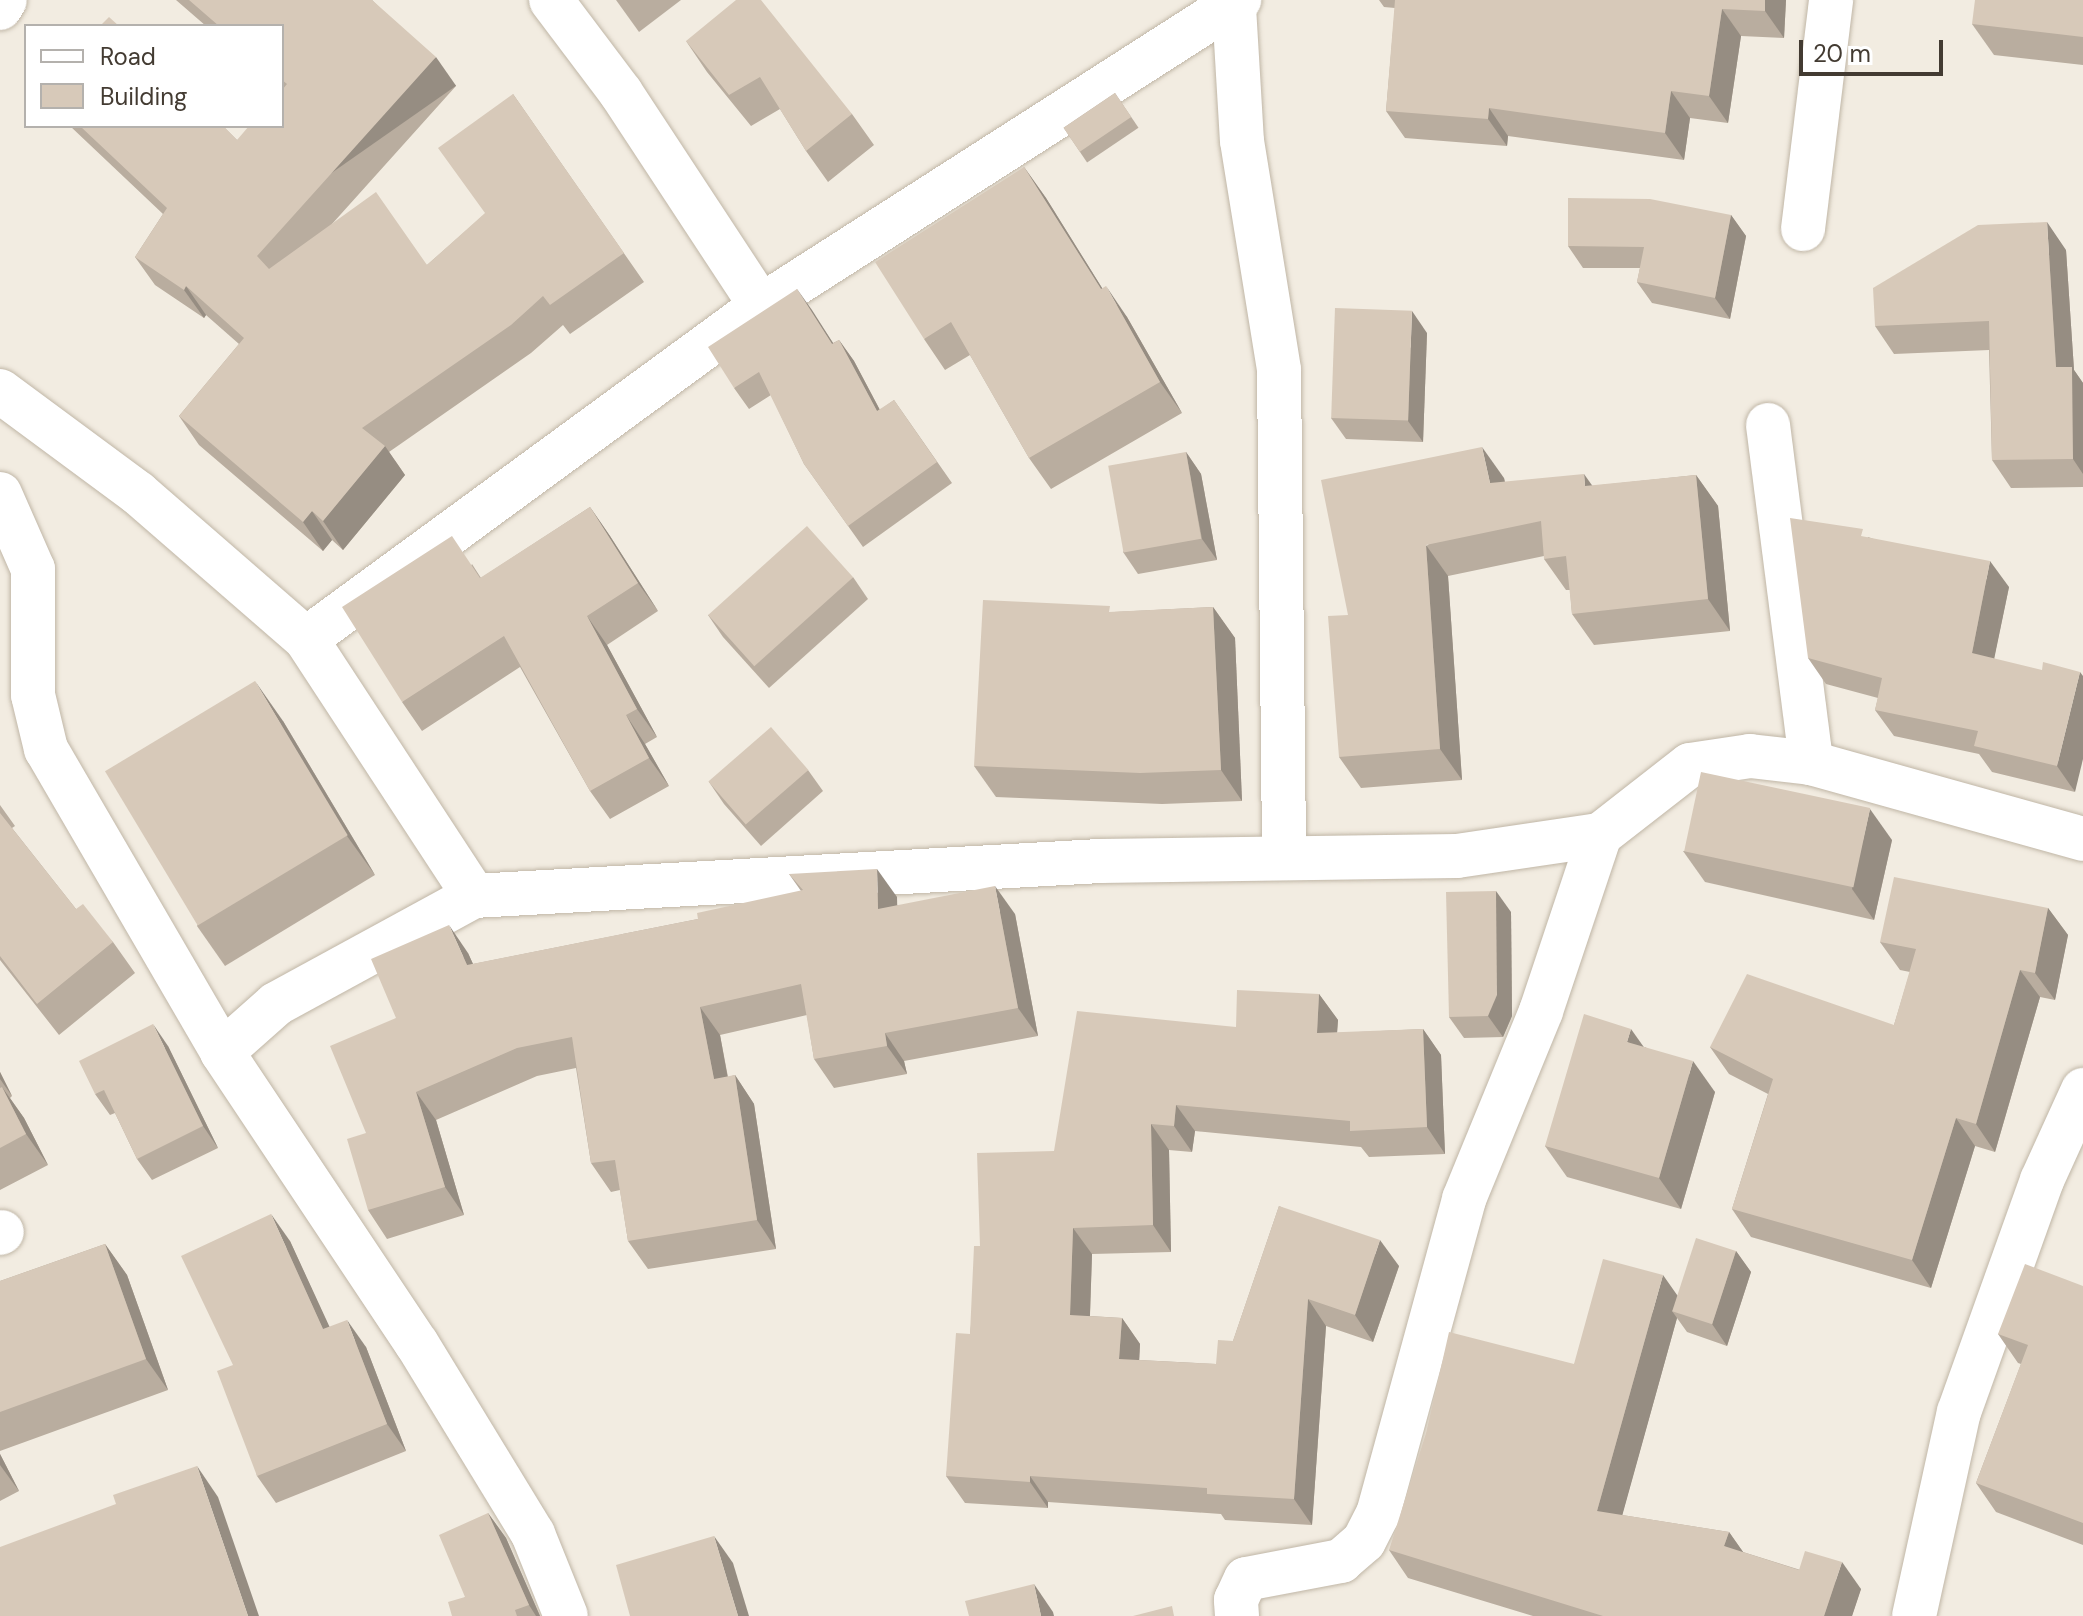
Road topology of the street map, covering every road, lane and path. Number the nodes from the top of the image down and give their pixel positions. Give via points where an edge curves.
1 (5, 0) edge
2 (551, 0) edge
3 (1831, 0) edge
4 (1236, 4) edge
5 (0, 8) edge
6 (1803, 229) dead end
7 (761, 306) junction
8 (0, 391) edge
9 (1768, 425) dead end
10 (0, 494) edge
11 (306, 639) junction
12 (1811, 763) junction
13 (1600, 835) junction
14 (2083, 839) edge
15 (1284, 854) junction
16 (474, 896) junction
17 (222, 1052) junction
18 (2083, 1090) edge
19 (566, 1616) edge
20 (1237, 1616) edge
21 (1914, 1616) edge

1 - 5 street
2 - 7 street via 621,93
3 - 6 street
4 - 7 street
4 - 15 street via 1242,141 1279,370
7 - 11 street
8 - 11 street via 138,493
9 - 12 street
10 - 17 street via 33,569 33,695 46,749
11 - 16 street
12 - 13 street via 1750,756 1690,765
12 - 14 street
13 - 15 street via 1457,856
13 - 20 street via 1541,1011 1464,1199 1378,1514 1364,1541 1341,1561 1246,1579 1236,1600
15 - 16 street
16 - 17 street via 276,1004
17 - 19 street via 417,1344 533,1534
18 - 21 street via 2042,1180 1959,1412

